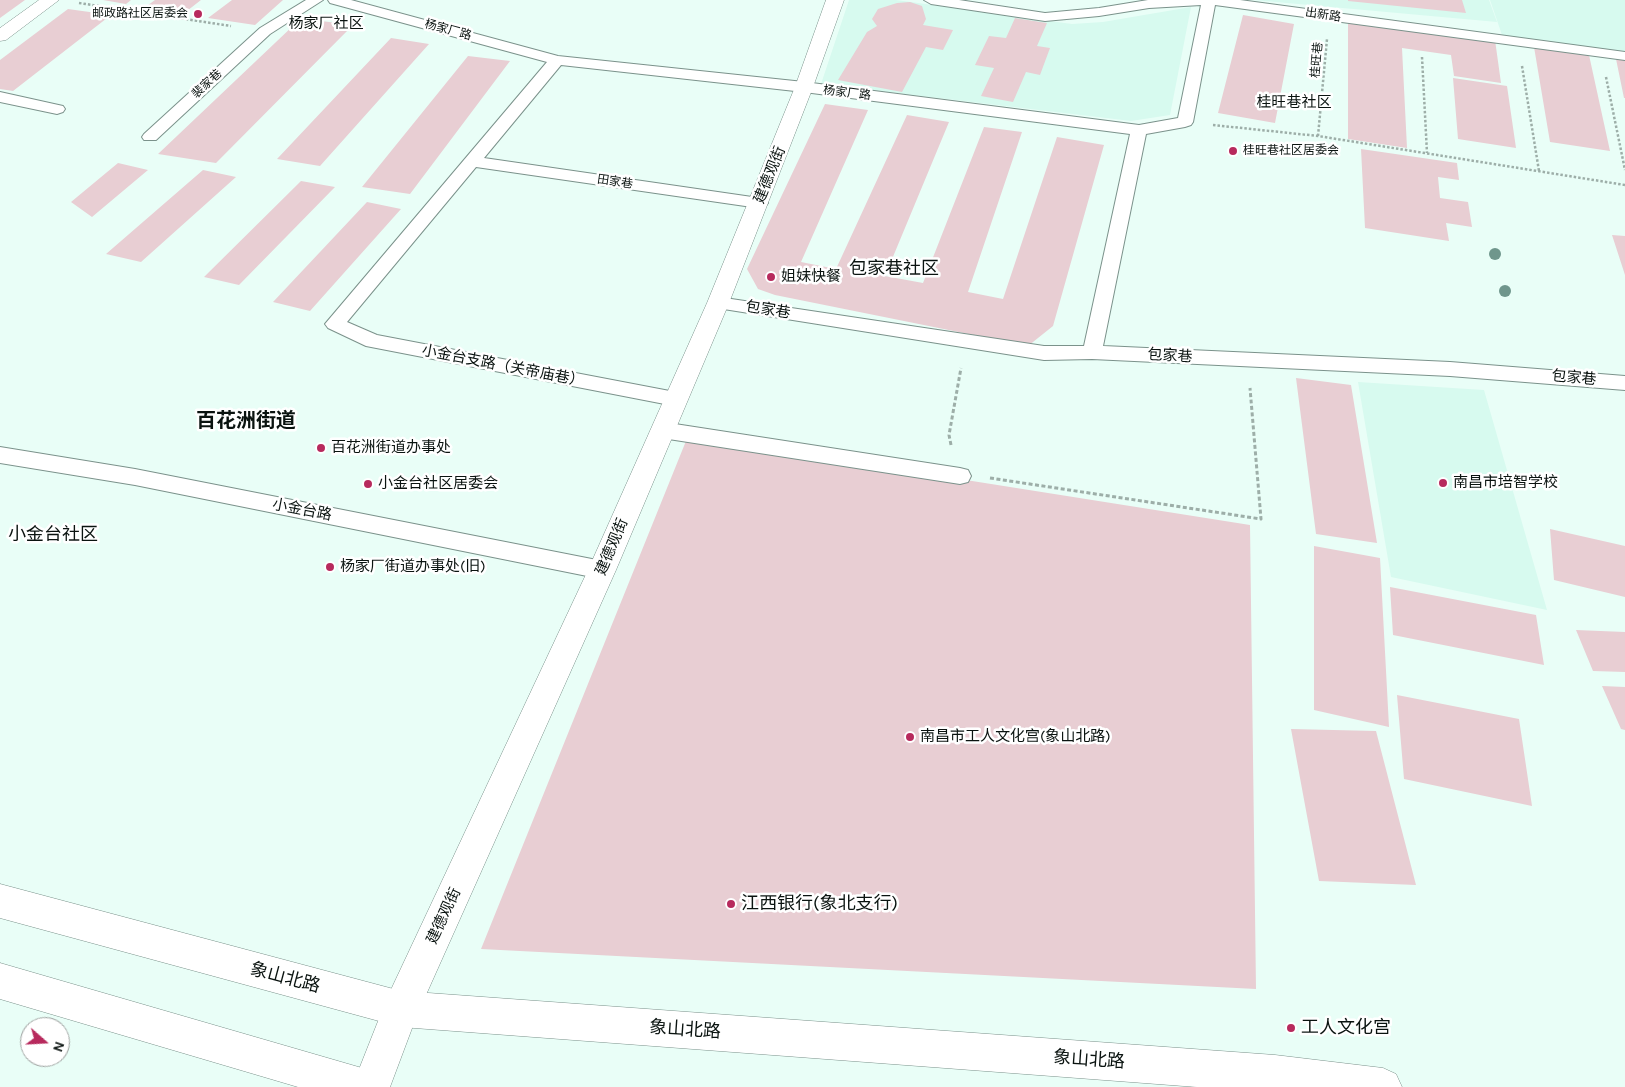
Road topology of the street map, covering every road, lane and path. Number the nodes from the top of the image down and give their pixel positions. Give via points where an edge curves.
1 (50, 0) edge
2 (316, 0) edge
3 (335, 0) edge
4 (835, 0) edge
5 (931, 0) edge
6 (1209, 0) edge
7 (88, 5) dead end
8 (1330, 16) junction
9 (233, 26) dead end
10 (0, 36) edge
11 (1518, 41) junction
12 (1600, 52) junction
13 (1625, 56) edge
14 (1422, 57) dead end
15 (557, 60) junction
16 (804, 87) junction
17 (0, 97) edge
18 (57, 109) dead end
19 (1185, 122) junction
20 (1139, 130) junction
21 (1318, 136) junction
22 (150, 137) dead end
23 (1427, 153) junction
24 (472, 161) junction
25 (1625, 170) edge
26 (1539, 171) junction
27 (1625, 185) edge
28 (759, 203) junction
29 (718, 302) junction
30 (966, 340) junction
31 (1092, 352) junction
32 (1248, 360) junction
33 (1625, 383) edge
34 (675, 399) junction
35 (662, 430) junction
36 (952, 452) dead end
37 (0, 455) edge
38 (960, 476) dead end
39 (984, 477) dead end
40 (602, 570) junction
41 (0, 901) edge
42 (0, 981) edge
43 (401, 1009) junction
44 (362, 1087) edge
45 (371, 1087) edge
46 (1383, 1087) edge

1 - 10 street
2 - 22 lane, 裴家巷 via 265,31
3 - 15 lane, 杨家厂路
4 - 16 street, 建德观街
5 - 6 lane, 出新路 via 1045,16
6 - 8 lane, 出新路
6 - 19 lane
7 - 9 path
8 - 11 lane, 出新路
8 - 21 path, 桂旺巷
11 - 12 lane, 出新路
11 - 26 path
12 - 13 lane, 出新路
12 - 25 path
14 - 23 path
15 - 16 lane, 杨家厂路
15 - 24 lane
16 - 20 lane, 杨家厂路
16 - 28 street, 建德观街
17 - 18 lane
19 - 20 lane, 杨家厂路
19 - 21 path
20 - 31 lane
21 - 23 path
23 - 26 path
24 - 28 lane, 田家巷
24 - 34 lane, 小金台支路（关帝庙巷） via 335,324 373,341
26 - 27 path
28 - 29 street, 建德观街
29 - 30 lane, 包家巷
29 - 34 street, 建德观街
30 - 31 lane, 包家巷 via 1044,352
30 - 36 path via 949,435
31 - 32 lane, 包家巷
32 - 33 lane, 包家巷 via 1450,369
32 - 39 path via 1261,519
34 - 35 street, 建德观街
35 - 38 lane
35 - 40 street, 建德观街
37 - 40 lane, 小金台路 via 135,477
40 - 43 street, 建德观街
41 - 43 street, 象山北路
42 - 44 street
43 - 45 street, 建德观街
43 - 46 street, 象山北路 via 1275,1074

